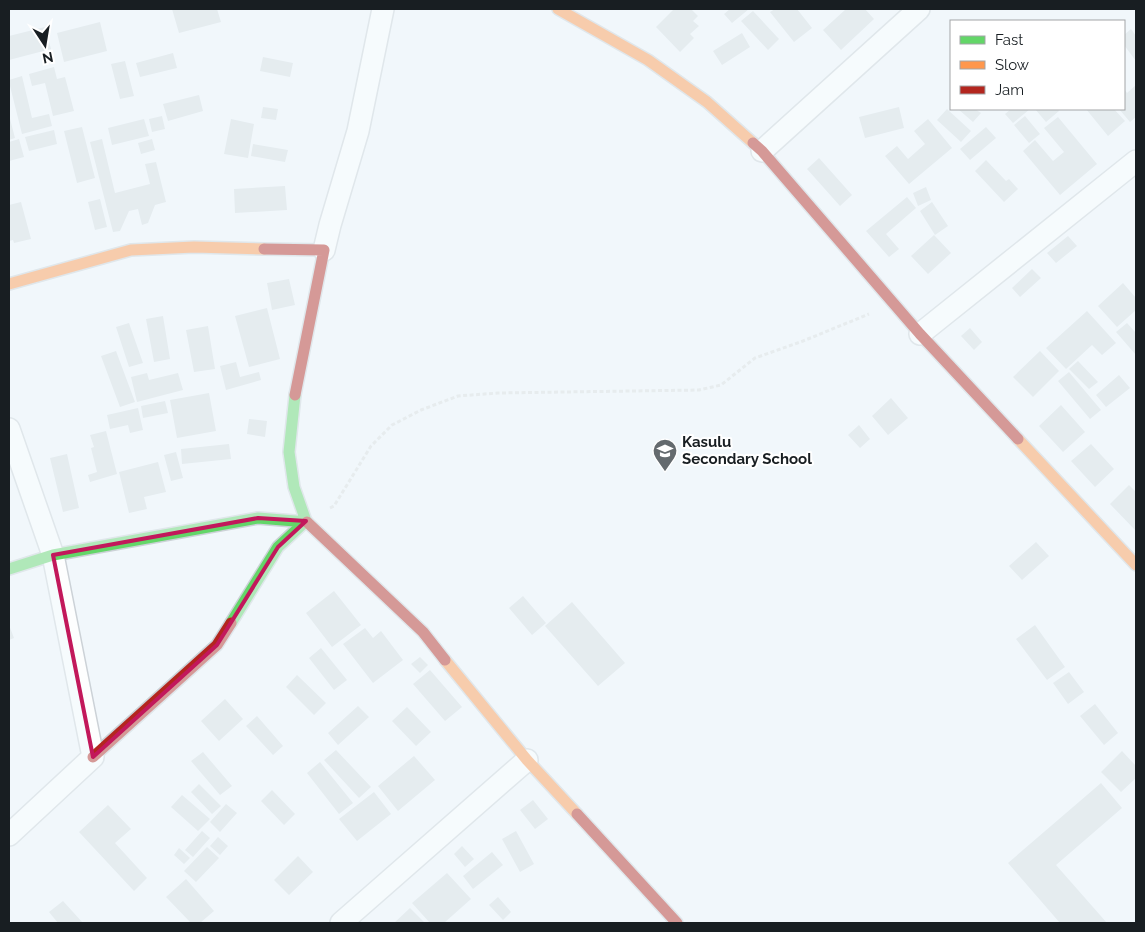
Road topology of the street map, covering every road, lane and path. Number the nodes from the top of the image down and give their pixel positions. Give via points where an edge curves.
1 (383, 9) edge
2 (558, 9) edge
3 (919, 9) edge
4 (762, 151) junction
5 (1135, 164) edge
6 (324, 250) junction
7 (9, 284) edge
8 (896, 305) junction
9 (920, 334) junction
10 (9, 429) edge
11 (306, 521) junction
12 (53, 555) junction
13 (1136, 565) edge
14 (9, 569) edge
15 (94, 757) junction
16 (527, 760) junction
17 (9, 835) edge
18 (341, 923) edge
19 (677, 923) edge

1 - 6 street via 358,131
2 - 4 street via 648,60 707,102
3 - 4 street
4 - 8 street
5 - 9 street
6 - 7 street via 194,247 131,250
6 - 11 street via 296,389 289,452 294,487
8 - 9 street
8 - 11 path via 755,358 721,385 699,390 458,396 392,425 371,446 334,506
9 - 13 street
10 - 12 street
11 - 12 street via 258,518
11 - 15 street via 278,547 218,646
11 - 16 street via 423,632
12 - 14 street
12 - 15 street
15 - 17 street
16 - 18 street
16 - 19 street

